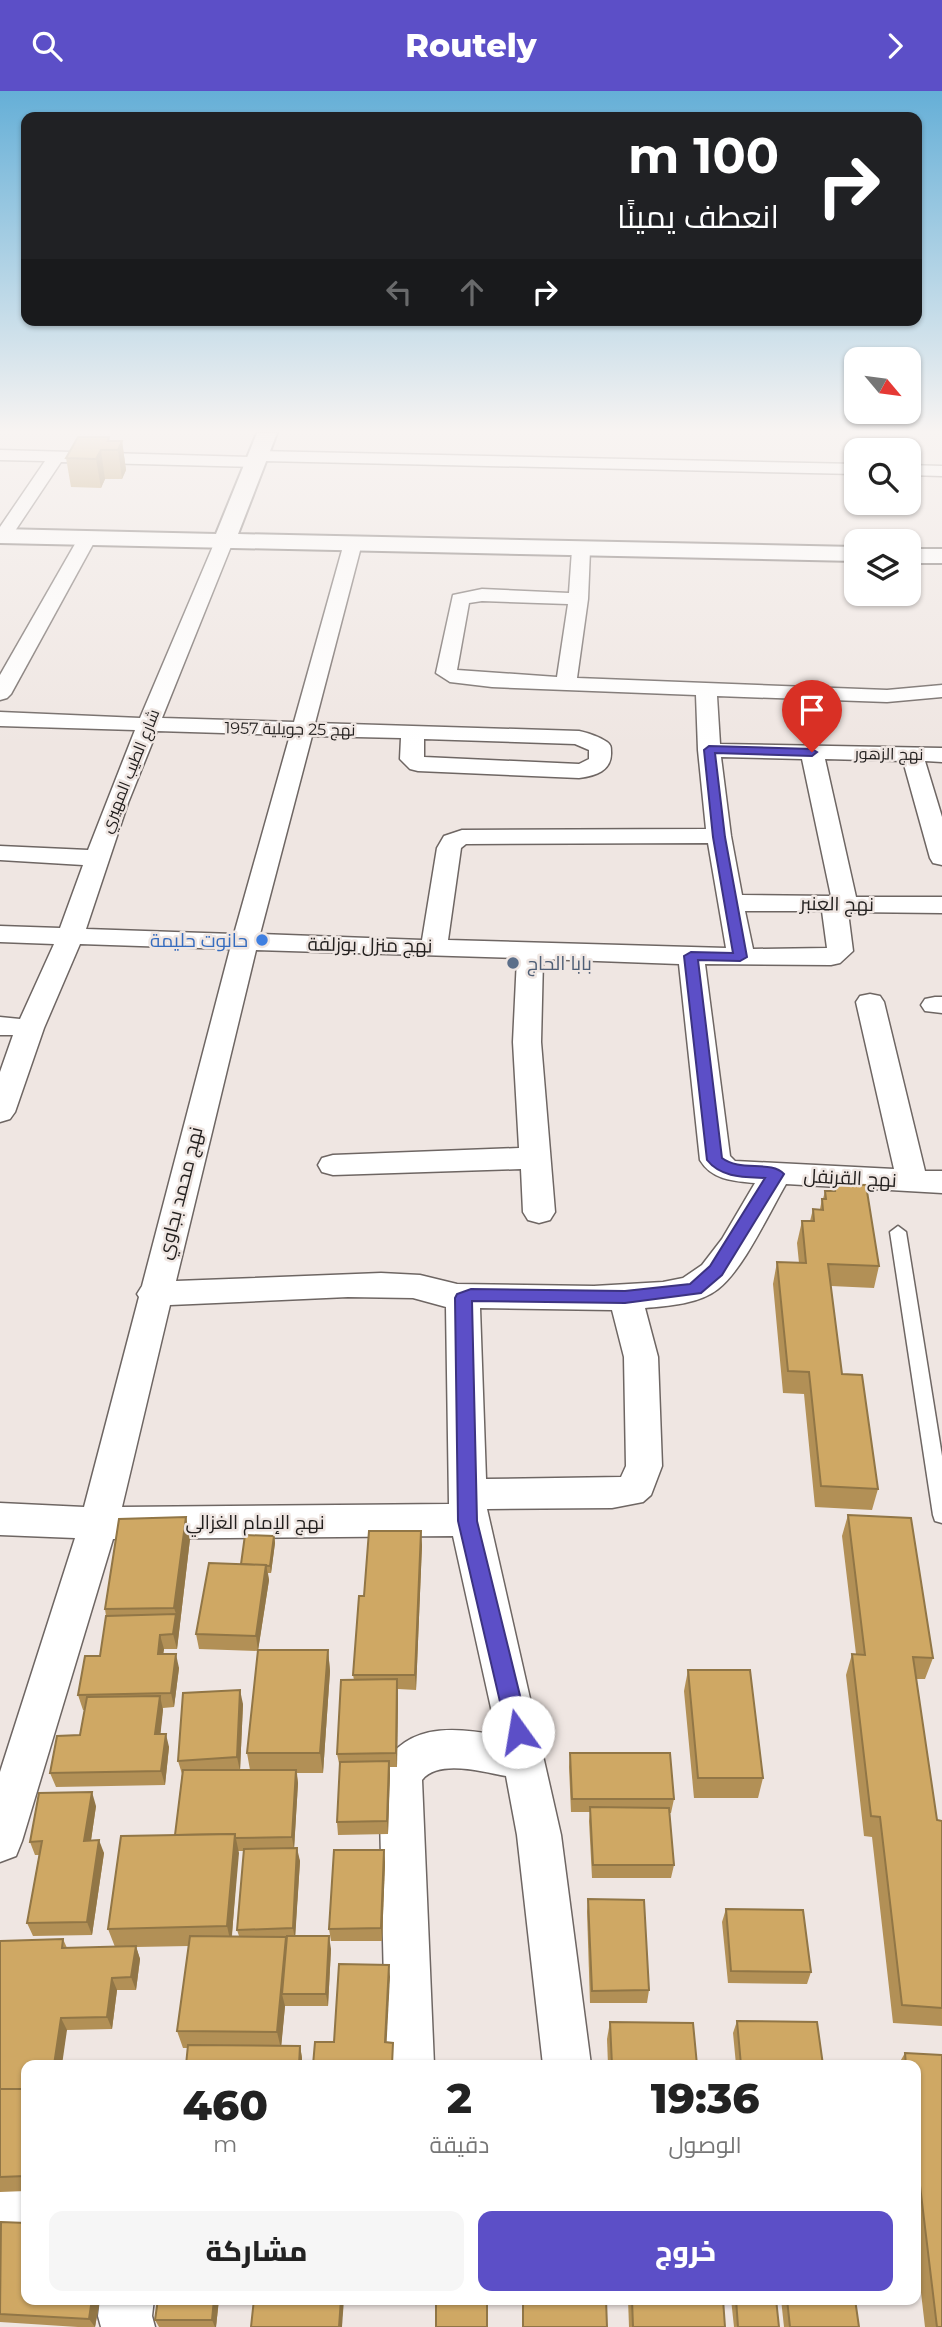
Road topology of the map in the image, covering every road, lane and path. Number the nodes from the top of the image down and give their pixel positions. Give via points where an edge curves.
1 (88, 537) edge
2 (112, 537) edge
3 (225, 539) junction
4 (354, 543) junction
5 (582, 550) junction
6 (844, 554) edge
7 (921, 556) edge
8 (942, 556) edge
9 (578, 599) junction
10 (566, 684) junction
11 (706, 690) junction
12 (942, 691) edge
13 (0, 694) edge
14 (0, 719) edge
15 (148, 725) junction
16 (304, 730) junction
17 (413, 732) junction
18 (709, 750) junction
19 (812, 752) junction
20 (912, 754) junction
21 (942, 755) edge
22 (719, 837) junction
23 (0, 853) edge
24 (96, 858) junction
25 (942, 858) edge
26 (733, 903) junction
27 (839, 904) junction
28 (942, 905) edge
29 (0, 934) edge
30 (71, 937) junction
31 (245, 942) junction
32 (434, 946) junction
33 (530, 951) junction
34 (691, 956) junction
35 (740, 957) junction
36 (870, 1002) dead end
37 (0, 1026) edge
38 (30, 1028) junction
39 (0, 1112) edge
40 (535, 1159) junction
41 (333, 1165) dead end
42 (776, 1174) junction
43 (912, 1181) junction
44 (942, 1182) edge
45 (539, 1212) dead end
46 (898, 1232) dead end
47 (154, 1294) junction
48 (625, 1297) junction
49 (463, 1298) junction
50 (467, 1507) junction
51 (942, 1514) edge
52 (0, 1519) edge
53 (99, 1523) junction
54 (524, 1759) junction
55 (0, 1841) edge
56 (410, 2060) edge
57 (566, 2060) edge
58 (21, 2204) edge
59 (0, 2205) edge
60 (126, 2305) edge
61 (128, 2327) edge

1 - 13 street
2 - 3 street
3 - 4 street
3 - 15 street, شارع الطيب المهيري
4 - 5 street
4 - 16 street, نهج محمد بجاوي
5 - 6 street
5 - 9 street
7 - 8 street
9 - 10 street
9 - 10 street via 460,599 446,673 457,678
10 - 11 street
11 - 12 street via 887,696
11 - 18 street
14 - 15 street, نهج 25 جويلية 1957
15 - 16 street, نهج 25 جويلية 1957
15 - 24 street, شارع الطيب المهيري
16 - 17 street, نهج 25 جويلية 1957
16 - 31 street, نهج محمد بجاوي
17 - 17 street, نهج 25 جويلية 1957 via 411,759 418,764 588,770 600,762 600,747 579,738
18 - 19 street, نهج الزهور
18 - 22 street
19 - 20 street, نهج الزهور
19 - 27 street
20 - 21 street, نهج الزهور
20 - 25 street
22 - 26 street
22 - 32 street via 462,837 449,848
23 - 24 street
24 - 30 street, شارع الطيب المهيري
26 - 27 street, نهج العنبر
26 - 35 street
27 - 28 street, نهج العنبر
27 - 35 street, نهج منزل بوزلفة via 837,954
29 - 30 street, نهج منزل بوزلفة
30 - 31 street, نهج منزل بوزلفة
30 - 38 street, شارع الطيب المهيري
31 - 32 street, نهج منزل بوزلفة
31 - 47 street, نهج محمد بجاوي
32 - 33 street, نهج منزل بوزلفة
33 - 34 street, نهج منزل بوزلفة
33 - 40 street via 527,1042
34 - 35 street, نهج منزل بوزلفة
34 - 42 street, نهج القرنفل via 715,1160 735,1171
36 - 43 street
37 - 38 street
38 - 39 street, شارع الطيب المهيري
40 - 41 street
40 - 45 street
42 - 43 street, نهج القرنفل
42 - 48 street via 707,1280 695,1289
43 - 44 street, نهج القرنفل
46 - 51 lane
47 - 49 street via 356,1285 419,1287
47 - 53 street, نهج محمد بجاوي
48 - 49 street
48 - 50 street, نهج الإمام الغزالي via 641,1357 644,1466 638,1484 630,1491
49 - 50 street
50 - 53 street, نهج الإمام الغزالي
50 - 54 street
52 - 53 street, نهج الإمام الغزالي
53 - 55 street, نهج محمد بجاوي
54 - 56 street via 438,1749 420,1752 400,1775
54 - 57 street via 539,1835
58 - 59 street
60 - 61 street

